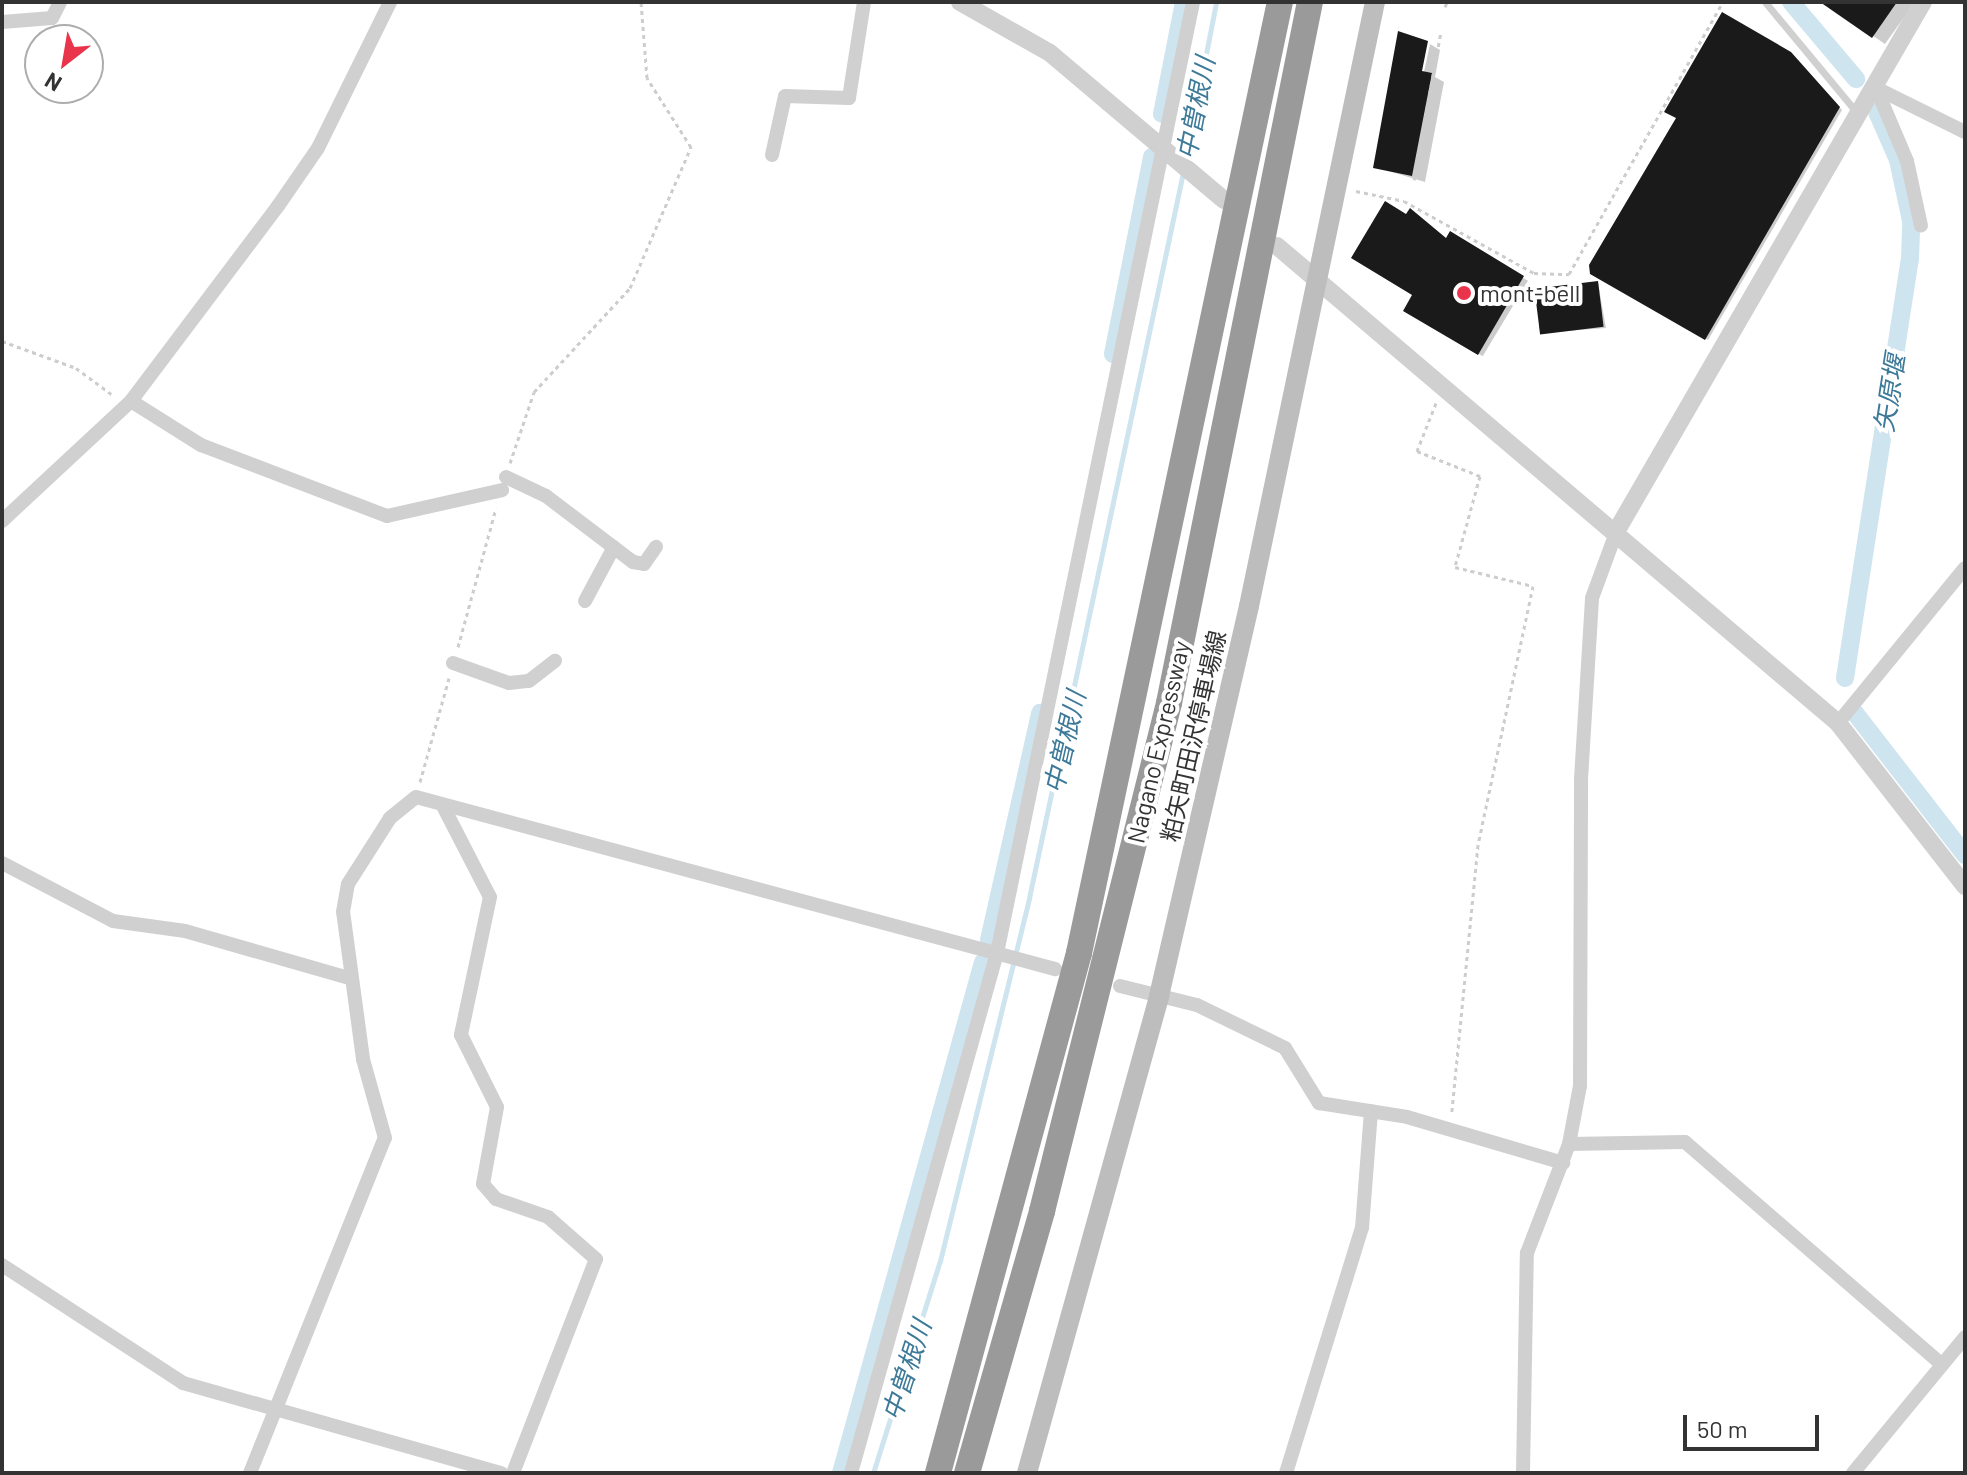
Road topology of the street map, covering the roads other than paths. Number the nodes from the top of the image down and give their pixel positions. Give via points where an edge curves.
1 (60, 2) edge
2 (390, 2) edge
3 (864, 2) edge
4 (960, 2) edge
5 (1193, 2) edge
6 (1280, 2) edge
7 (1310, 2) edge
8 (1375, 2) edge
9 (1765, 2) edge
10 (1923, 2) edge
11 (2, 22) edge
12 (1876, 88) junction
13 (1859, 115) junction
14 (1965, 132) edge
15 (1166, 150) junction
16 (772, 155) dead end
17 (1224, 200) dead end
18 (1921, 226) dead end
19 (1277, 246) dead end
20 (1317, 281) junction
21 (129, 403) junction
22 (2, 521) edge
23 (1617, 530) junction
24 (614, 547) junction
25 (656, 547) dead end
26 (1965, 568) edge
27 (585, 601) dead end
28 (555, 661) dead end
29 (453, 663) road end
30 (1838, 723) junction
31 (444, 808) junction
32 (2, 863) edge
33 (1965, 886) edge
34 (997, 953) junction
35 (1055, 969) dead end
36 (349, 978) junction
37 (1120, 986) dead end
38 (1159, 996) junction
39 (1371, 1111) junction
40 (1569, 1144) junction
41 (1563, 1163) junction
42 (2, 1265) edge
43 (1965, 1337) edge
44 (1941, 1364) junction
45 (276, 1410) junction
46 (250, 1473) edge
47 (502, 1473) edge
48 (513, 1473) edge
49 (851, 1473) edge
50 (938, 1473) edge
51 (967, 1473) edge
52 (1027, 1473) edge
53 (1286, 1473) edge
54 (1523, 1473) edge
55 (1853, 1473) edge

1 - 11 street via 52,18
2 - 21 street via 318,148
3 - 16 street via 849,98 785,96
4 - 15 street via 1050,53
5 - 15 street
6 - 50 highway, Nagano Expressway via 1093,892
7 - 51 highway, Nagano Expressway via 1169,703 1042,1211
8 - 20 main road, 粕矢町田沢停車場線
9 - 13 lane
10 - 12 street
12 - 13 street
12 - 14 street
12 - 18 street via 1907,161
13 - 23 street
15 - 17 street
15 - 34 street
19 - 20 street
20 - 23 street
20 - 38 main road, 粕矢町田沢停車場線
21 - 22 street
21 - 24 street via 201,445 387,516 504,483 546,496
23 - 30 street
23 - 40 street via 1592,598 1581,779 1580,1086
24 - 25 street via 644,564
24 - 27 street
26 - 30 street
28 - 29 street via 529,681 509,683
30 - 33 street
31 - 34 street
31 - 36 street via 416,797 390,818 348,884
31 - 48 street via 490,897 461,1035 497,1107 483,1184 496,1199 548,1217 596,1259
32 - 36 street via 113,921 185,931
34 - 35 street
34 - 49 street
36 - 45 street via 385,1138
37 - 38 street
38 - 39 street via 1197,1005 1285,1048 1319,1103
38 - 52 main road, 粕矢町田沢停車場線
39 - 41 street via 1451,1128 1501,1150
39 - 53 street via 1362,1228
40 - 41 street
40 - 44 street via 1685,1142
41 - 54 street via 1527,1253
42 - 45 street via 183,1383
43 - 44 street
44 - 55 street
45 - 46 street
45 - 47 street

